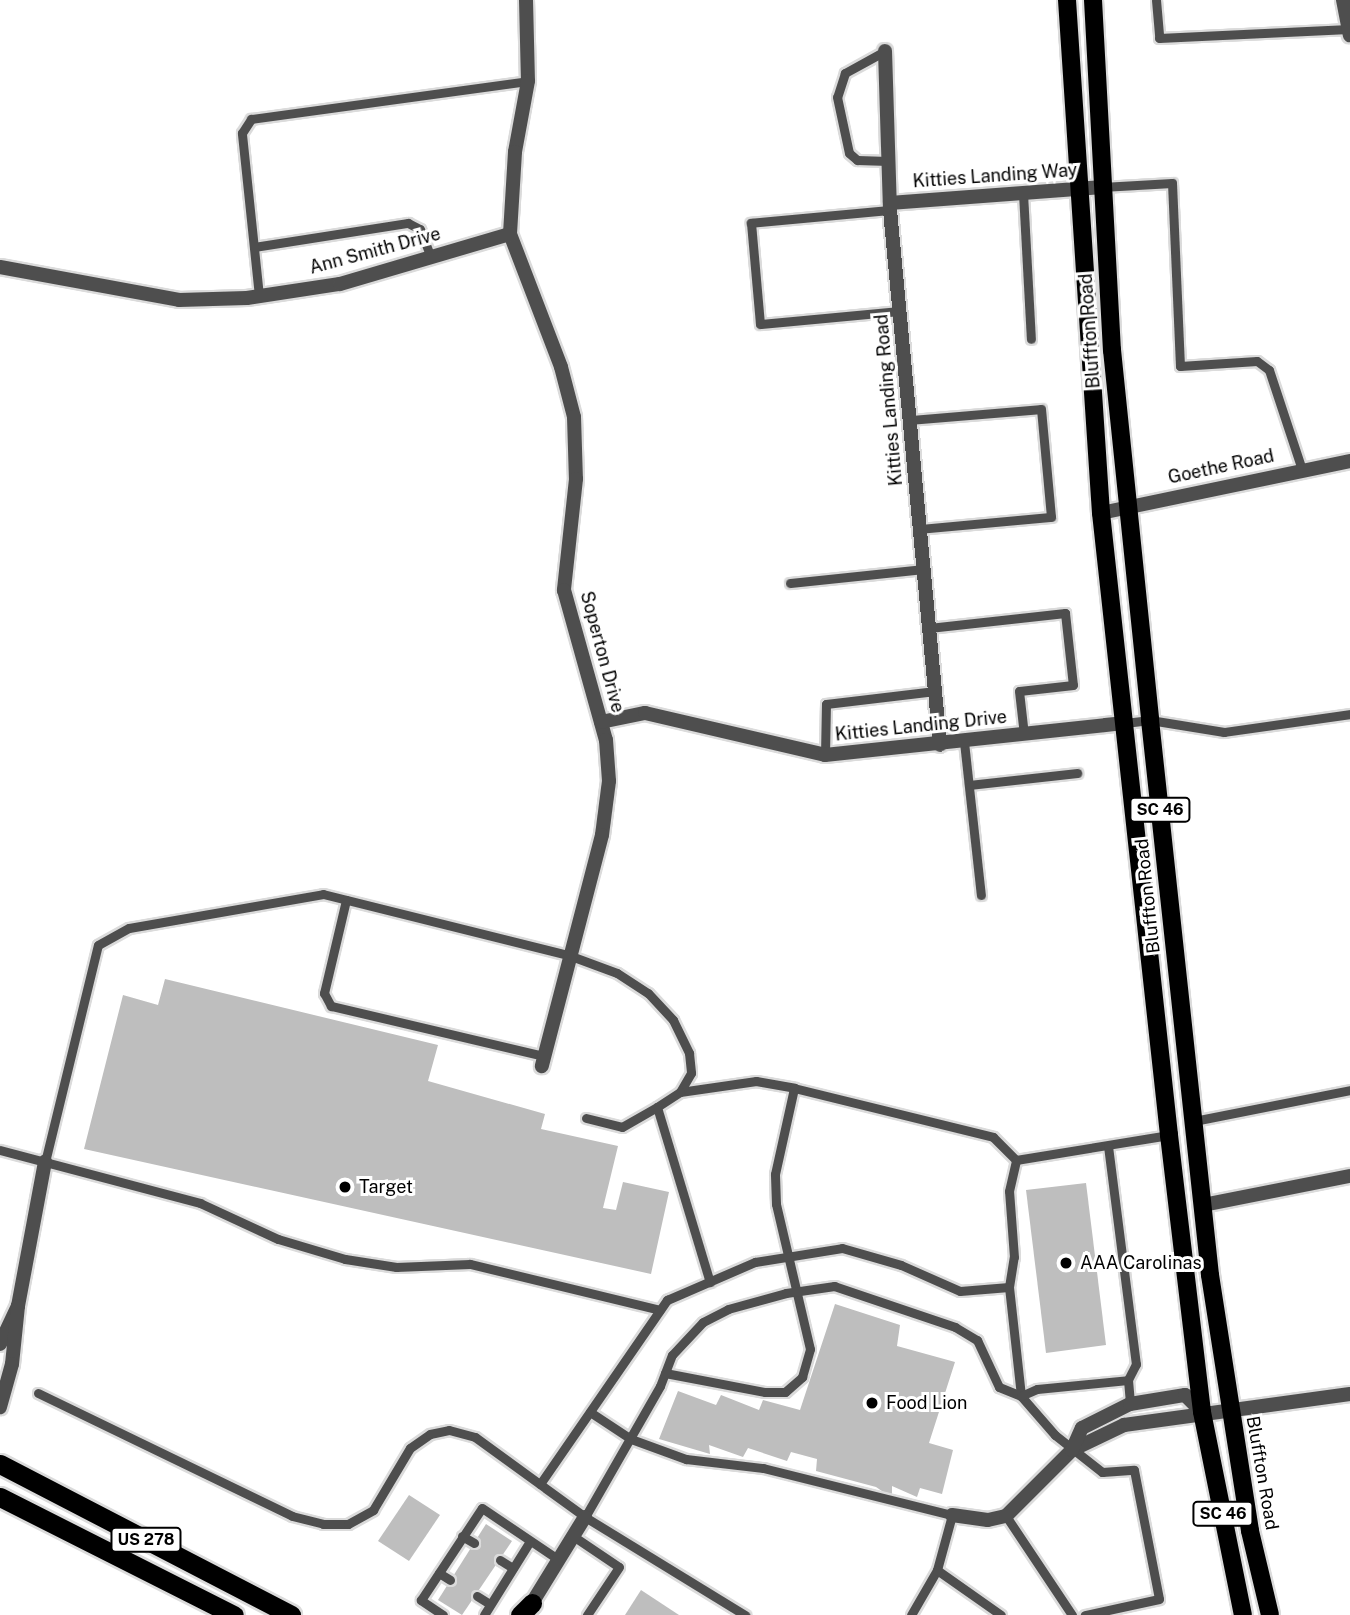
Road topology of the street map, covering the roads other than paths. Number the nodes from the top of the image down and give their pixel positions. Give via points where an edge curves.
1 (526, 0) edge
2 (1067, 0) edge
3 (1093, 0) edge
4 (1156, 0) edge
5 (1343, 0) edge
6 (1349, 32) edge
7 (885, 51) joint
8 (528, 81) junction
9 (888, 161) junction
10 (1102, 187) junction
11 (1076, 190) junction
12 (1023, 193) junction
13 (890, 206) junction
14 (510, 234) junction
15 (254, 247) junction
16 (431, 257) junction
17 (0, 267) edge
18 (259, 296) junction
19 (900, 311) junction
20 (1031, 339) dead end
21 (910, 420) junction
22 (1350, 461) edge
23 (1302, 470) junction
24 (1128, 507) junction
25 (1101, 513) junction
26 (920, 529) junction
27 (924, 569) junction
28 (790, 583) dead end
29 (929, 628) junction
30 (935, 691) junction
31 (1350, 714) edge
32 (1150, 720) junction
33 (601, 722) junction
34 (1125, 723) junction
35 (1024, 735) junction
36 (964, 742) junction
37 (940, 745) junction
38 (825, 755) junction
39 (1077, 773) dead end
40 (969, 785) junction
41 (981, 895) dead end
42 (346, 900) junction
43 (571, 956) junction
44 (543, 1061) joint
45 (794, 1087) junction
46 (1350, 1090) edge
47 (680, 1092) junction
48 (657, 1107) junction
49 (586, 1118) dead end
50 (1194, 1121) junction
51 (1169, 1135) junction
52 (1108, 1146) junction
53 (0, 1150) edge
54 (1016, 1160) junction
55 (45, 1162) junction
56 (1349, 1182) edge
57 (1203, 1205) junction
58 (788, 1254) junction
59 (710, 1282) junction
60 (1009, 1287) junction
61 (801, 1291) junction
62 (18, 1306) junction
63 (660, 1310) junction
64 (0, 1344) edge
65 (665, 1373) junction
66 (1128, 1380) junction
67 (38, 1393) dead end
68 (1350, 1394) edge
69 (1021, 1396) junction
70 (1130, 1404) junction
71 (0, 1407) edge
72 (1229, 1409) junction
73 (590, 1412) junction
74 (1202, 1412) junction
75 (631, 1439) junction
76 (1072, 1450) junction
77 (0, 1464) edge
78 (540, 1484) junction
79 (0, 1497) edge
80 (952, 1515) junction
81 (1006, 1516) junction
82 (585, 1517) junction
83 (462, 1536) junction
84 (573, 1536) junction
85 (530, 1541) junction
86 (474, 1543) dead end
87 (500, 1560) dead end
88 (559, 1560) junction
89 (513, 1568) junction
90 (937, 1570) junction
91 (439, 1573) junction
92 (450, 1580) dead end
93 (477, 1596) dead end
94 (490, 1604) junction
95 (525, 1612) edge
96 (234, 1615) edge
97 (291, 1615) edge
98 (443, 1615) edge
99 (484, 1615) edge
100 (587, 1615) edge
101 (745, 1615) edge
102 (911, 1615) edge
103 (1001, 1615) edge
104 (1072, 1615) edge
105 (1085, 1615) edge
106 (1243, 1615) edge
107 (1270, 1615) edge

1 - 8 street, Soperton Drive
2 - 11 main road, Bluffton Road / SC 46
3 - 10 main road, Bluffton Road / SC 46
4 - 6 lane via 1159,38
5 - 6 street
7 - 9 street, Kitties Landing Road
7 - 9 lane via 845,73 837,97 849,153 857,160
8 - 14 street, Soperton Drive via 514,152
8 - 15 lane via 251,119 242,132
9 - 13 street, Kitties Landing Road
10 - 11 street, Kitties Landing Way
10 - 23 lane via 1171,183 1180,366 1257,361 1269,370
10 - 24 main road, Bluffton Road / SC 46
11 - 12 street, Kitties Landing Way
11 - 25 main road, Bluffton Road / SC 46
12 - 13 street, Kitties Landing Way
12 - 20 lane
13 - 19 street, Kitties Landing Road
13 - 19 lane via 751,223 760,324
14 - 16 street, Ann Smith Drive
14 - 33 street, Soperton Drive via 561,367 574,416 576,479 564,590
15 - 16 lane via 408,223 420,229
15 - 18 lane
16 - 18 street, Ann Smith Drive via 340,284
17 - 18 street, Ann Smith Drive via 179,300
19 - 21 street, Kitties Landing Road
21 - 26 street, Kitties Landing Road
21 - 26 lane via 1041,409 1050,503 1051,517
22 - 23 street, Goethe Road
23 - 24 street, Goethe Road
24 - 25 street, Goethe Road
24 - 32 main road, Bluffton Road / SC 46
25 - 34 main road, Bluffton Road / SC 46
26 - 27 street, Kitties Landing Road
27 - 28 lane
27 - 29 street, Kitties Landing Road
29 - 30 street, Kitties Landing Road
29 - 35 lane via 1065,612 1073,685 1019,691
30 - 37 street, Kitties Landing Road
30 - 38 lane via 826,705
31 - 32 lane via 1224,732
32 - 34 lane
32 - 50 main road, Bluffton Road / SC 46
33 - 38 street, Kitties Landing Drive via 645,713
33 - 43 street, Soperton Drive via 609,781
34 - 35 street, Kitties Landing Drive
34 - 51 main road, Bluffton Road / SC 46
35 - 36 street, Kitties Landing Drive
36 - 37 street, Kitties Landing Drive
36 - 40 lane
37 - 38 street, Kitties Landing Drive
39 - 40 lane
40 - 41 lane
42 - 43 lane
42 - 44 lane via 324,993 331,1006
42 - 55 lane via 324,894 277,899 129,928 98,945
43 - 44 street, Soperton Drive
43 - 47 lane via 617,973 648,993 673,1020 689,1053 691,1073
45 - 47 lane via 756,1081
45 - 54 lane via 993,1138
45 - 58 lane via 775,1174
46 - 50 lane
47 - 48 lane
48 - 49 lane via 622,1127
48 - 59 lane
50 - 57 main road, Bluffton Road / SC 46
51 - 52 lane
51 - 74 main road, Bluffton Road / SC 46
52 - 54 lane
52 - 66 lane via 1136,1364
53 - 55 lane
54 - 60 lane via 1009,1191 1014,1257
55 - 62 street
55 - 63 lane via 200,1203 278,1239 345,1259 397,1267 470,1264
56 - 57 street
57 - 72 main road, Bluffton Road / SC 46
58 - 59 lane
58 - 60 lane via 842,1248 901,1265 960,1291
58 - 61 lane
59 - 63 lane via 667,1300
60 - 69 lane
61 - 65 lane via 728,1309 703,1322 672,1355
61 - 65 lane via 810,1349 802,1377 785,1392
61 - 69 lane via 834,1286 955,1327 977,1340 999,1387
62 - 64 street
62 - 71 street via 12,1364
63 - 73 lane
65 - 75 lane
66 - 69 lane via 1037,1390
66 - 70 lane
67 - 78 lane via 292,1516 323,1524 363,1518 410,1448 449,1430 475,1437
68 - 72 street
69 - 76 lane
70 - 74 street via 1185,1395
70 - 76 street via 1082,1428
72 - 74 street
72 - 107 main road, Bluffton Road / SC 46
73 - 75 lane
73 - 78 lane
74 - 76 street via 1124,1424
74 - 106 main road, Bluffton Road / SC 46
75 - 80 lane via 686,1459 763,1468
75 - 82 lane
76 - 81 street
76 - 105 lane via 1102,1472 1134,1470 1159,1599
77 - 97 highway, US 278
78 - 82 lane
79 - 96 highway, US 278
80 - 81 street via 988,1520
80 - 90 lane
81 - 104 lane
82 - 84 street
82 - 101 lane
83 - 85 lane via 482,1508
83 - 86 lane
83 - 91 lane
84 - 88 street
84 - 100 lane via 619,1567
85 - 88 lane
85 - 89 lane
87 - 89 lane
88 - 95 street
89 - 94 lane
90 - 102 lane
90 - 103 lane
91 - 92 lane
91 - 98 lane via 421,1600
93 - 94 lane
94 - 99 lane

